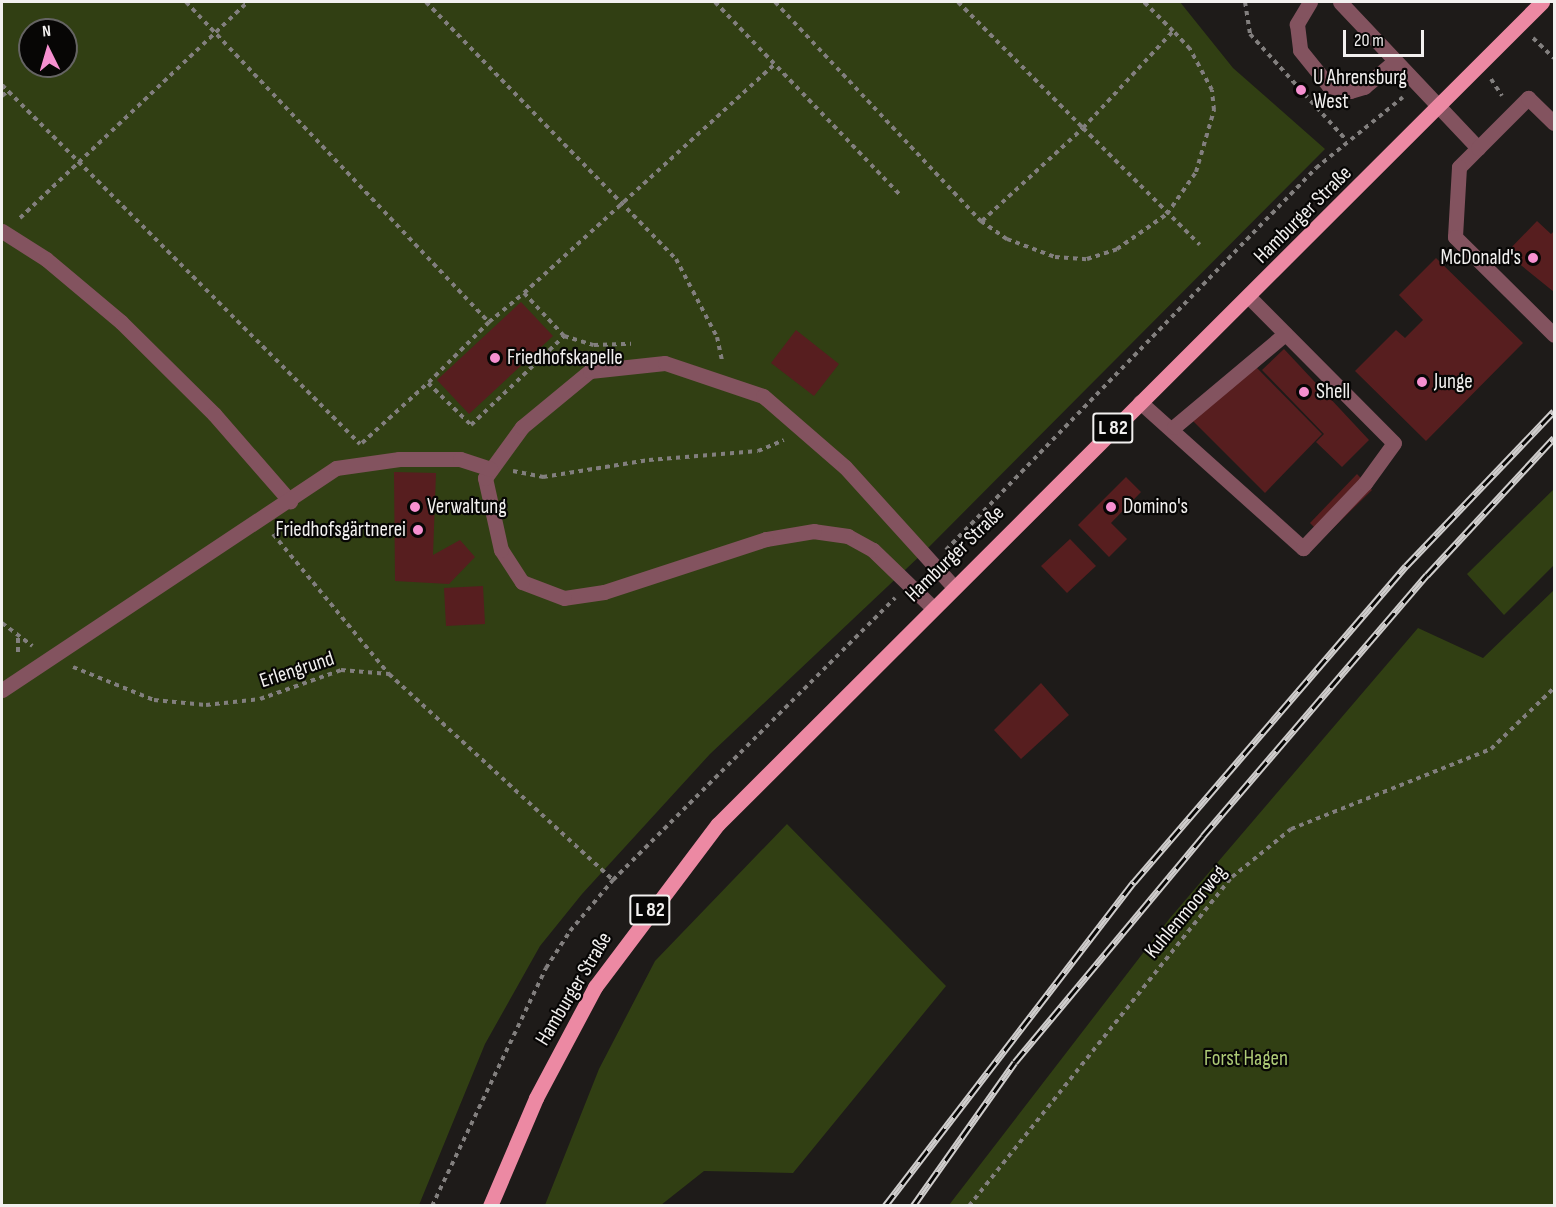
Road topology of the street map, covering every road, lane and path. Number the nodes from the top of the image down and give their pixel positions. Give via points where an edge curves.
1 (186, 2) edge
2 (248, 2) edge
3 (426, 2) edge
4 (715, 2) edge
5 (775, 2) edge
6 (958, 2) edge
7 (1144, 2) edge
8 (1245, 2) edge
9 (1310, 2) edge
10 (1340, 2) edge
11 (1542, 2) edge
12 (1519, 24) junction
13 (1173, 31) junction
14 (214, 32) junction
15 (1554, 58) edge
16 (1393, 63) junction
17 (775, 64) junction
18 (1480, 64) junction
19 (2, 85) edge
20 (1415, 86) junction
21 (8, 91) junction
22 (2, 96) edge
23 (1436, 109) junction
24 (1513, 112) junction
25 (1554, 123) edge
26 (1083, 128) junction
27 (1347, 141) junction
28 (1478, 148) junction
29 (78, 161) junction
30 (900, 195) dead end
31 (626, 204) junction
32 (1167, 214) junction
33 (981, 221) junction
34 (3, 232) edge
35 (1200, 245) dead end
36 (524, 292) junction
37 (1250, 298) junction
38 (489, 322) junction
39 (1285, 334) junction
40 (1554, 335) edge
41 (727, 381) junction
42 (428, 383) junction
43 (1140, 402) junction
44 (1174, 428) junction
45 (806, 431) junction
46 (361, 445) junction
47 (491, 466) junction
48 (336, 468) junction
49 (290, 501) junction
50 (262, 520) junction
51 (932, 564) junction
52 (910, 584) junction
53 (952, 585) junction
54 (931, 606) junction
55 (2, 623) edge
56 (49, 657) junction
57 (389, 674) junction
58 (1554, 688) edge
59 (2, 690) edge
60 (613, 880) junction
61 (432, 1206) edge
62 (490, 1206) edge
63 (969, 1206) edge

1 - 14 path
2 - 14 path
3 - 31 path
4 - 17 path
5 - 33 path
6 - 26 path
7 - 13 path
8 - 27 path via 1250,34
9 - 16 street via 1297,24 1300,50 1329,86 1350,91 1364,87
10 - 16 street
11 - 12 main road, Hamburger Straße / L 82
12 - 15 path
12 - 18 main road, Hamburger Straße / L 82
13 - 26 path
13 - 32 path via 1206,74 1214,110 1196,172
14 - 29 path
14 - 38 path
16 - 20 street
17 - 30 path
17 - 31 path
18 - 23 main road, Hamburger Straße / L 82
18 - 24 path
19 - 21 path
20 - 23 street
20 - 27 path
21 - 22 path
21 - 29 path
23 - 28 street
23 - 37 main road, Hamburger Straße / L 82
24 - 25 street via 1528,98
24 - 28 street
26 - 32 path
26 - 33 path
27 - 51 path
28 - 40 street via 1459,167 1455,237
29 - 34 path
29 - 46 path
31 - 36 path
31 - 41 path via 676,259 717,337
32 - 33 path via 1117,249 1087,259 1028,249
32 - 35 path
34 - 49 street via 46,259 121,322 214,414
36 - 38 path
36 - 42 path via 564,336 471,425
37 - 39 street
37 - 43 main road, Hamburger Straße / L 82
38 - 42 path
39 - 44 street
39 - 44 street via 1394,443 1365,483 1303,548
41 - 45 street via 763,396
41 - 47 street via 665,363 590,371 538,413
42 - 46 path
43 - 44 street
43 - 53 main road, Hamburger Straße / L 82
45 - 47 path via 758,451 649,460 543,477
45 - 51 street
46 - 48 path
47 - 48 street via 460,459 399,459
47 - 52 street via 485,478 501,550 522,582 564,598 604,592 766,539 814,531 848,536
48 - 49 street
49 - 50 street
50 - 56 street
50 - 57 path
51 - 53 street
52 - 54 street
52 - 60 path
53 - 54 main road, Hamburger Straße / L 82
54 - 62 main road, Hamburger Straße / L 82 via 718,824 637,928 570,1032
55 - 56 path, Erlengrund
56 - 57 path, Erlengrund via 154,700 206,705 260,699 341,670
56 - 59 street
57 - 60 path
58 - 63 path, Kuhlenmoorweg via 1491,749 1291,829 1232,878
60 - 61 path via 546,969

